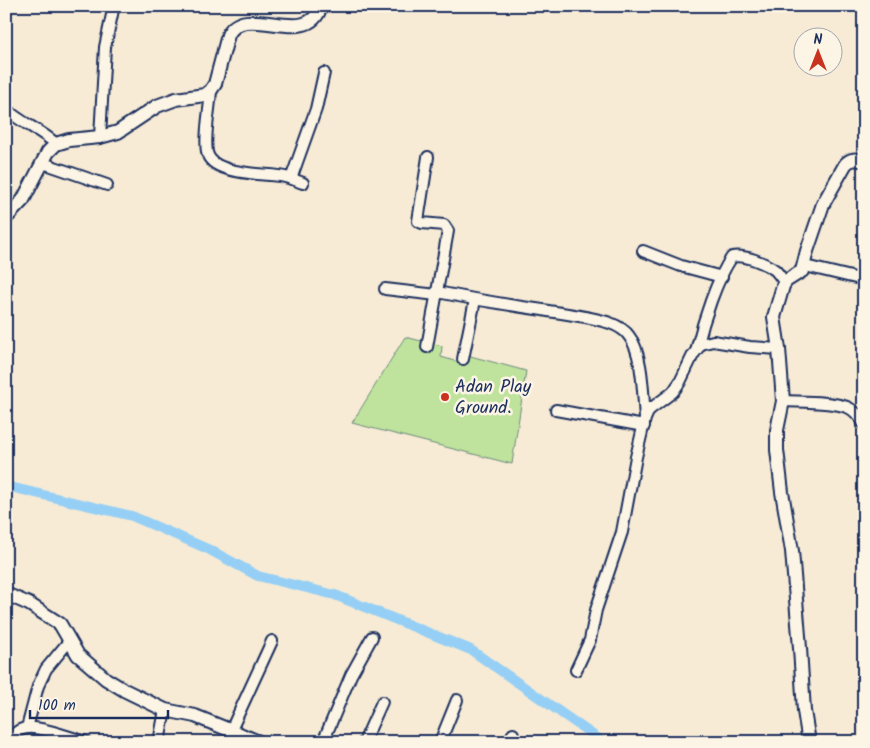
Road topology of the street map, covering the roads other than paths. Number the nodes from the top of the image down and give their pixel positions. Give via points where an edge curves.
1 (321, 6) edge
2 (112, 10) dead end
3 (324, 73) dead end
4 (211, 90) junction
5 (6, 109) edge
6 (100, 137) junction
7 (56, 144) junction
8 (428, 157) dead end
9 (864, 161) edge
10 (43, 163) junction
11 (291, 179) junction
12 (303, 183) dead end
13 (107, 186) dead end
14 (6, 218) edge
15 (643, 251) dead end
16 (805, 266) junction
17 (722, 277) junction
18 (864, 280) edge
19 (785, 283) junction
20 (385, 288) dead end
21 (437, 293) junction
22 (475, 300) junction
23 (427, 346) dead end
24 (697, 348) junction
25 (779, 349) junction
26 (463, 358) dead end
27 (783, 402) junction
28 (556, 410) dead end
29 (644, 422) junction
30 (864, 424) edge
31 (6, 594) edge
32 (372, 637) dead end
33 (70, 640) junction
34 (272, 640) dead end
35 (576, 670) dead end
36 (457, 700) dead end
37 (382, 702) dead end
38 (165, 710) junction
39 (27, 728) junction
40 (231, 730) junction
41 (8, 742) edge
42 (86, 742) edge
43 (159, 742) edge
44 (259, 742) edge
45 (324, 742) edge
46 (364, 742) edge
47 (440, 742) edge
48 (809, 742) edge

1 - 4 street via 312,21 304,24 295,26 252,21 230,29
2 - 6 street via 105,47
3 - 11 street via 316,109
4 - 6 street via 205,95 176,98 157,106 118,132
4 - 11 street via 209,158 227,169
5 - 7 street
6 - 7 street
7 - 10 street
8 - 21 street via 418,220 448,228
9 - 16 street via 852,159 845,165 824,204
10 - 13 street
10 - 14 street via 23,200
11 - 12 street
15 - 17 street
16 - 18 street
16 - 19 street
17 - 19 street via 731,258 740,256 772,269
17 - 24 street via 708,308
19 - 25 street via 774,317
20 - 21 street
21 - 22 street
21 - 23 street
22 - 26 street
22 - 29 street via 576,316 622,328 634,343 639,360
24 - 25 street via 713,341
24 - 29 street via 673,392 650,410
25 - 27 street
27 - 30 street via 848,408
27 - 48 street via 777,450 792,550
28 - 29 street
29 - 35 street via 622,532 596,610 590,640
31 - 33 street via 30,604 60,624
32 - 45 street via 351,675
33 - 38 street via 78,654 106,679
33 - 39 street via 46,669
34 - 40 street
36 - 47 street
37 - 46 street
38 - 40 street via 195,716
38 - 43 street
39 - 41 street via 12,735
39 - 42 street
40 - 44 street

